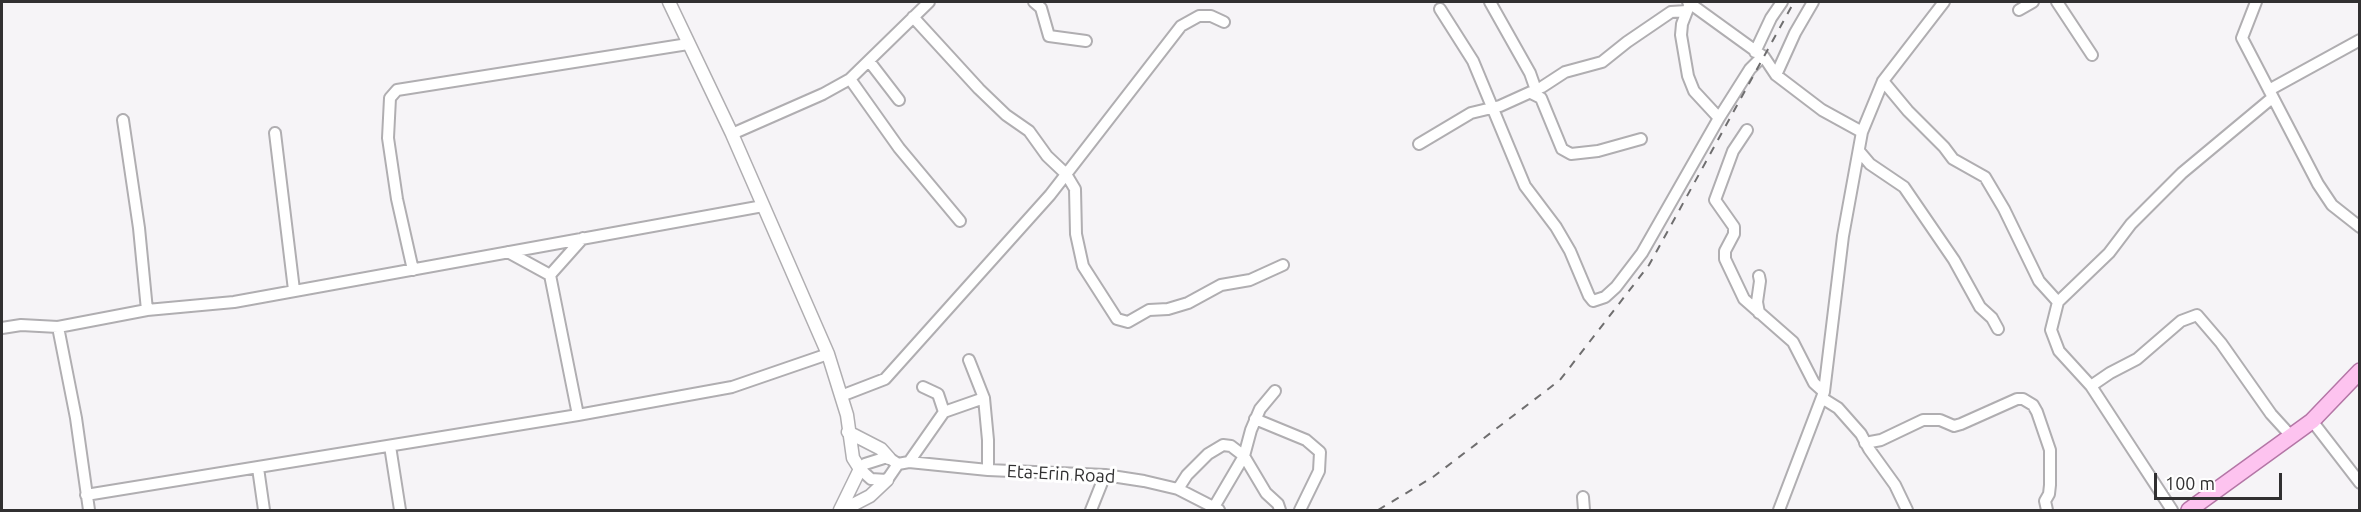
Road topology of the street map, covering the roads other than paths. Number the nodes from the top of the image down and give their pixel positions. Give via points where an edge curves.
1 (669, 2) edge
2 (929, 2) edge
3 (1034, 2) edge
4 (1490, 2) edge
5 (1782, 2) edge
6 (1813, 2) edge
7 (1944, 2) edge
8 (2033, 2) edge
9 (2057, 2) edge
10 (2256, 2) edge
11 (1688, 6) edge
12 (1440, 9) dead end
13 (2019, 10) dead end
14 (913, 17) junction
15 (1224, 22) dead end
16 (2360, 40) edge
17 (1086, 41) dead end
18 (688, 44) junction
19 (1759, 54) junction
20 (2092, 55) dead end
21 (869, 62) junction
22 (1776, 75) junction
23 (850, 78) junction
24 (1883, 81) junction
25 (1534, 91) junction
26 (2270, 94) junction
27 (900, 100) dead end
28 (1493, 108) junction
29 (1719, 118) junction
30 (123, 120) dead end
31 (1747, 130) dead end
32 (1862, 132) junction
33 (275, 133) dead end
34 (732, 134) junction
35 (1641, 139) dead end
36 (1419, 144) dead end
37 (1859, 152) junction
38 (1066, 174) junction
39 (763, 207) junction
40 (960, 221) dead end
41 (2360, 227) edge
42 (583, 238) junction
43 (508, 252) junction
44 (1283, 265) dead end
45 (413, 270) junction
46 (550, 275) junction
47 (1759, 276) dead end
48 (294, 290) junction
49 (2058, 302) junction
50 (147, 310) junction
51 (1759, 313) junction
52 (58, 327) junction
53 (2, 328) edge
54 (1998, 329) dead end
55 (828, 354) junction
56 (969, 360) dead end
57 (2360, 371) edge
58 (2360, 382) edge
59 (2091, 386) junction
60 (923, 387) dead end
61 (1275, 391) dead end
62 (1823, 395) junction
63 (842, 396) junction
64 (984, 398) junction
65 (944, 412) junction
66 (578, 415) junction
67 (1255, 419) junction
68 (2316, 426) junction
69 (848, 432) junction
70 (2292, 436) junction
71 (1865, 443) junction
72 (390, 446) junction
73 (1244, 456) junction
74 (899, 462) junction
75 (258, 468) junction
76 (860, 469) junction
77 (988, 470) junction
78 (1105, 475) junction
79 (887, 480) junction
80 (2360, 483) edge
81 (1178, 489) junction
82 (86, 495) junction
83 (1583, 497) dead end
84 (1216, 509) edge
85 (88, 510) edge
86 (264, 510) edge
87 (400, 510) edge
88 (841, 510) edge
89 (1091, 510) edge
90 (1280, 510) edge
91 (1300, 510) edge
92 (1584, 510) edge
93 (1779, 510) edge
94 (1907, 510) edge
95 (2047, 510) edge
96 (2172, 510) edge
97 (2189, 510) edge
98 (2203, 510) edge

1 - 18 street
2 - 14 street
3 - 17 street via 1041,8 1048,36
4 - 25 street via 1530,73
5 - 19 street via 1771,18
6 - 22 street
7 - 24 street
8 - 13 street
9 - 20 street
10 - 26 street via 2242,38
11 - 19 street via 1706,13
11 - 25 street via 1671,12 1602,62 1565,72
11 - 29 street via 1682,35 1688,76 1694,91
12 - 28 street via 1473,61
14 - 21 street
14 - 38 street via 979,89 1029,131
15 - 38 street via 1199,16 1181,26
16 - 26 street
18 - 34 street
18 - 45 street via 397,90 390,98 388,138
19 - 22 street
19 - 29 street
21 - 23 street
21 - 27 street
22 - 32 street via 1822,110
23 - 34 street
23 - 40 street via 899,148
24 - 32 street
24 - 49 street via 1953,159 1985,177 2039,281
25 - 28 street
25 - 35 street via 1541,98 1562,149 1571,154
26 - 41 street via 2332,205
26 - 49 street via 2182,173 2131,224 2109,254
28 - 29 street via 1525,186 1556,226 1593,301 1616,288 1642,252
28 - 36 street via 1471,113
30 - 50 street
31 - 51 street via 1733,150 1715,200 1734,227 1725,259 1744,299
32 - 37 street
33 - 48 street
34 - 39 street
37 - 54 street via 1904,187
37 - 62 street via 1843,236
38 - 44 street via 1075,189 1076,234 1083,266 1117,319 1128,322 1149,310 1188,303 1221,285 1250,280
38 - 63 street via 885,379
39 - 42 street
39 - 55 street
42 - 43 street
42 - 46 street
43 - 45 street
43 - 46 street
45 - 48 street
46 - 66 street
47 - 51 street
48 - 50 street via 234,302
49 - 59 street via 2051,330 2059,351
50 - 52 street
51 - 62 street via 1793,342
52 - 53 street
52 - 82 street
55 - 63 street
55 - 66 street via 732,387
56 - 64 street
57 - 70 main road
58 - 68 main road
59 - 70 street via 2137,359 2181,321 2197,315
59 - 96 street
60 - 65 street via 938,394
61 - 67 street
62 - 71 street
62 - 93 street
63 - 69 street
64 - 65 street
64 - 77 street
65 - 74 street
66 - 72 street
67 - 73 street
67 - 91 street via 1306,440 1320,452 1319,471
68 - 80 street
68 - 98 main road
69 - 74 street
69 - 76 street via 853,458
70 - 97 main road
71 - 94 street via 1895,485
71 - 95 street via 1923,420 1940,420 1954,426 2023,399 2037,412 2050,450
72 - 75 street
72 - 87 street
73 - 81 street via 1231,446 1216,448
73 - 84 street
73 - 90 street
74 - 76 street via 865,464
74 - 77 street, Eta-Erin Road
74 - 79 street
75 - 82 street
75 - 86 street
76 - 79 street via 871,479
76 - 88 street
77 - 78 street, Eta-Erin Road
78 - 81 street, Eta-Erin Road
78 - 89 street
79 - 88 street via 870,496
81 - 84 street, Eta-Erin Road
82 - 85 street
83 - 92 street

